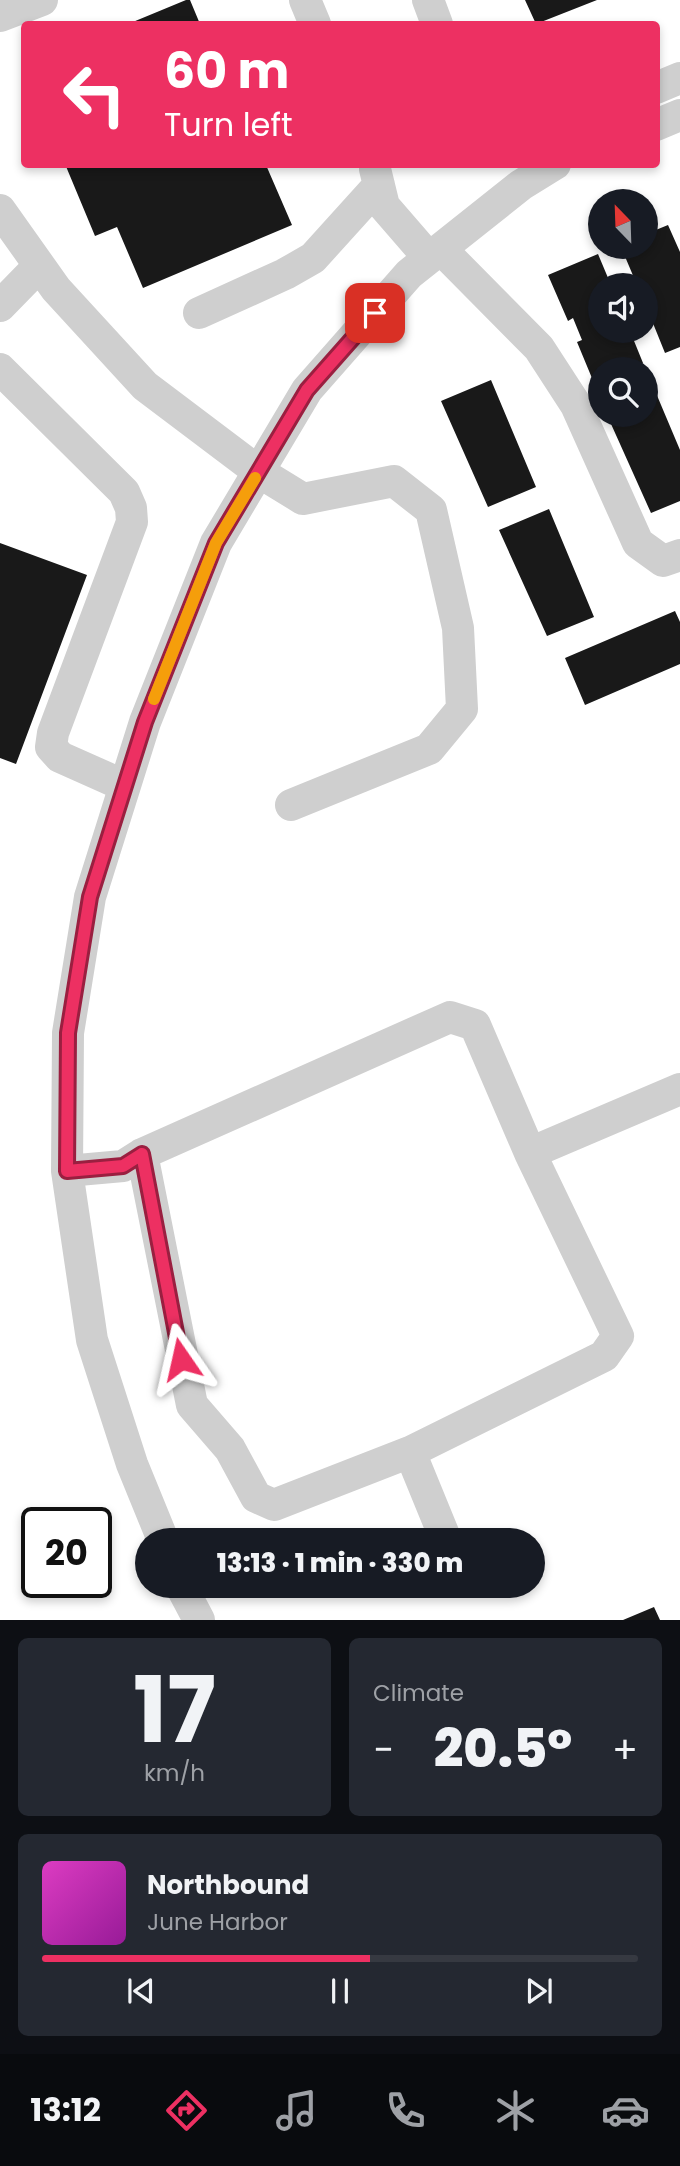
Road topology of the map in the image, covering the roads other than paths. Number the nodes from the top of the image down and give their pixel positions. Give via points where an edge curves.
1 (42, 0) edge
2 (305, 0) edge
3 (428, 0) edge
4 (0, 16) edge
5 (314, 21) edge
6 (437, 21) edge
7 (680, 78) edge
8 (660, 86) edge
9 (680, 115) edge
10 (660, 123) edge
11 (540, 168) edge
12 (376, 175) edge
13 (514, 175) edge
14 (0, 211) edge
15 (435, 254) junction
16 (40, 266) junction
17 (0, 306) edge
18 (199, 313) dead end
19 (0, 369) edge
20 (259, 472) junction
21 (680, 555) edge
22 (125, 786) junction
23 (291, 805) dead end
24 (680, 1089) edge
25 (530, 1153) junction
26 (142, 1154) junction
27 (67, 1171) junction
28 (410, 1452) junction
29 (158, 1528) edge
30 (441, 1528) edge

1 - 4 street
2 - 5 street
3 - 6 street
7 - 8 street
9 - 10 street
11 - 13 street
12 - 15 street via 384,206
12 - 18 street via 313,258
13 - 15 street
14 - 16 street
15 - 20 street via 409,274 307,390
15 - 21 street via 540,348 576,405 638,543 663,561
16 - 17 street
16 - 20 street via 145,386
19 - 22 street via 124,492 131,508 132,522 51,747 60,757
20 - 22 street via 216,543 145,722
20 - 23 street via 303,499 394,481 431,510 458,628 462,709 429,749
22 - 27 street via 90,897 68,1033
24 - 25 street
25 - 26 street via 475,1025 450,1017
25 - 28 street via 618,1336 604,1356
26 - 27 street via 123,1166
26 - 28 street via 192,1405 230,1450 256,1497 274,1504
27 - 29 street via 92,1340
28 - 30 street

